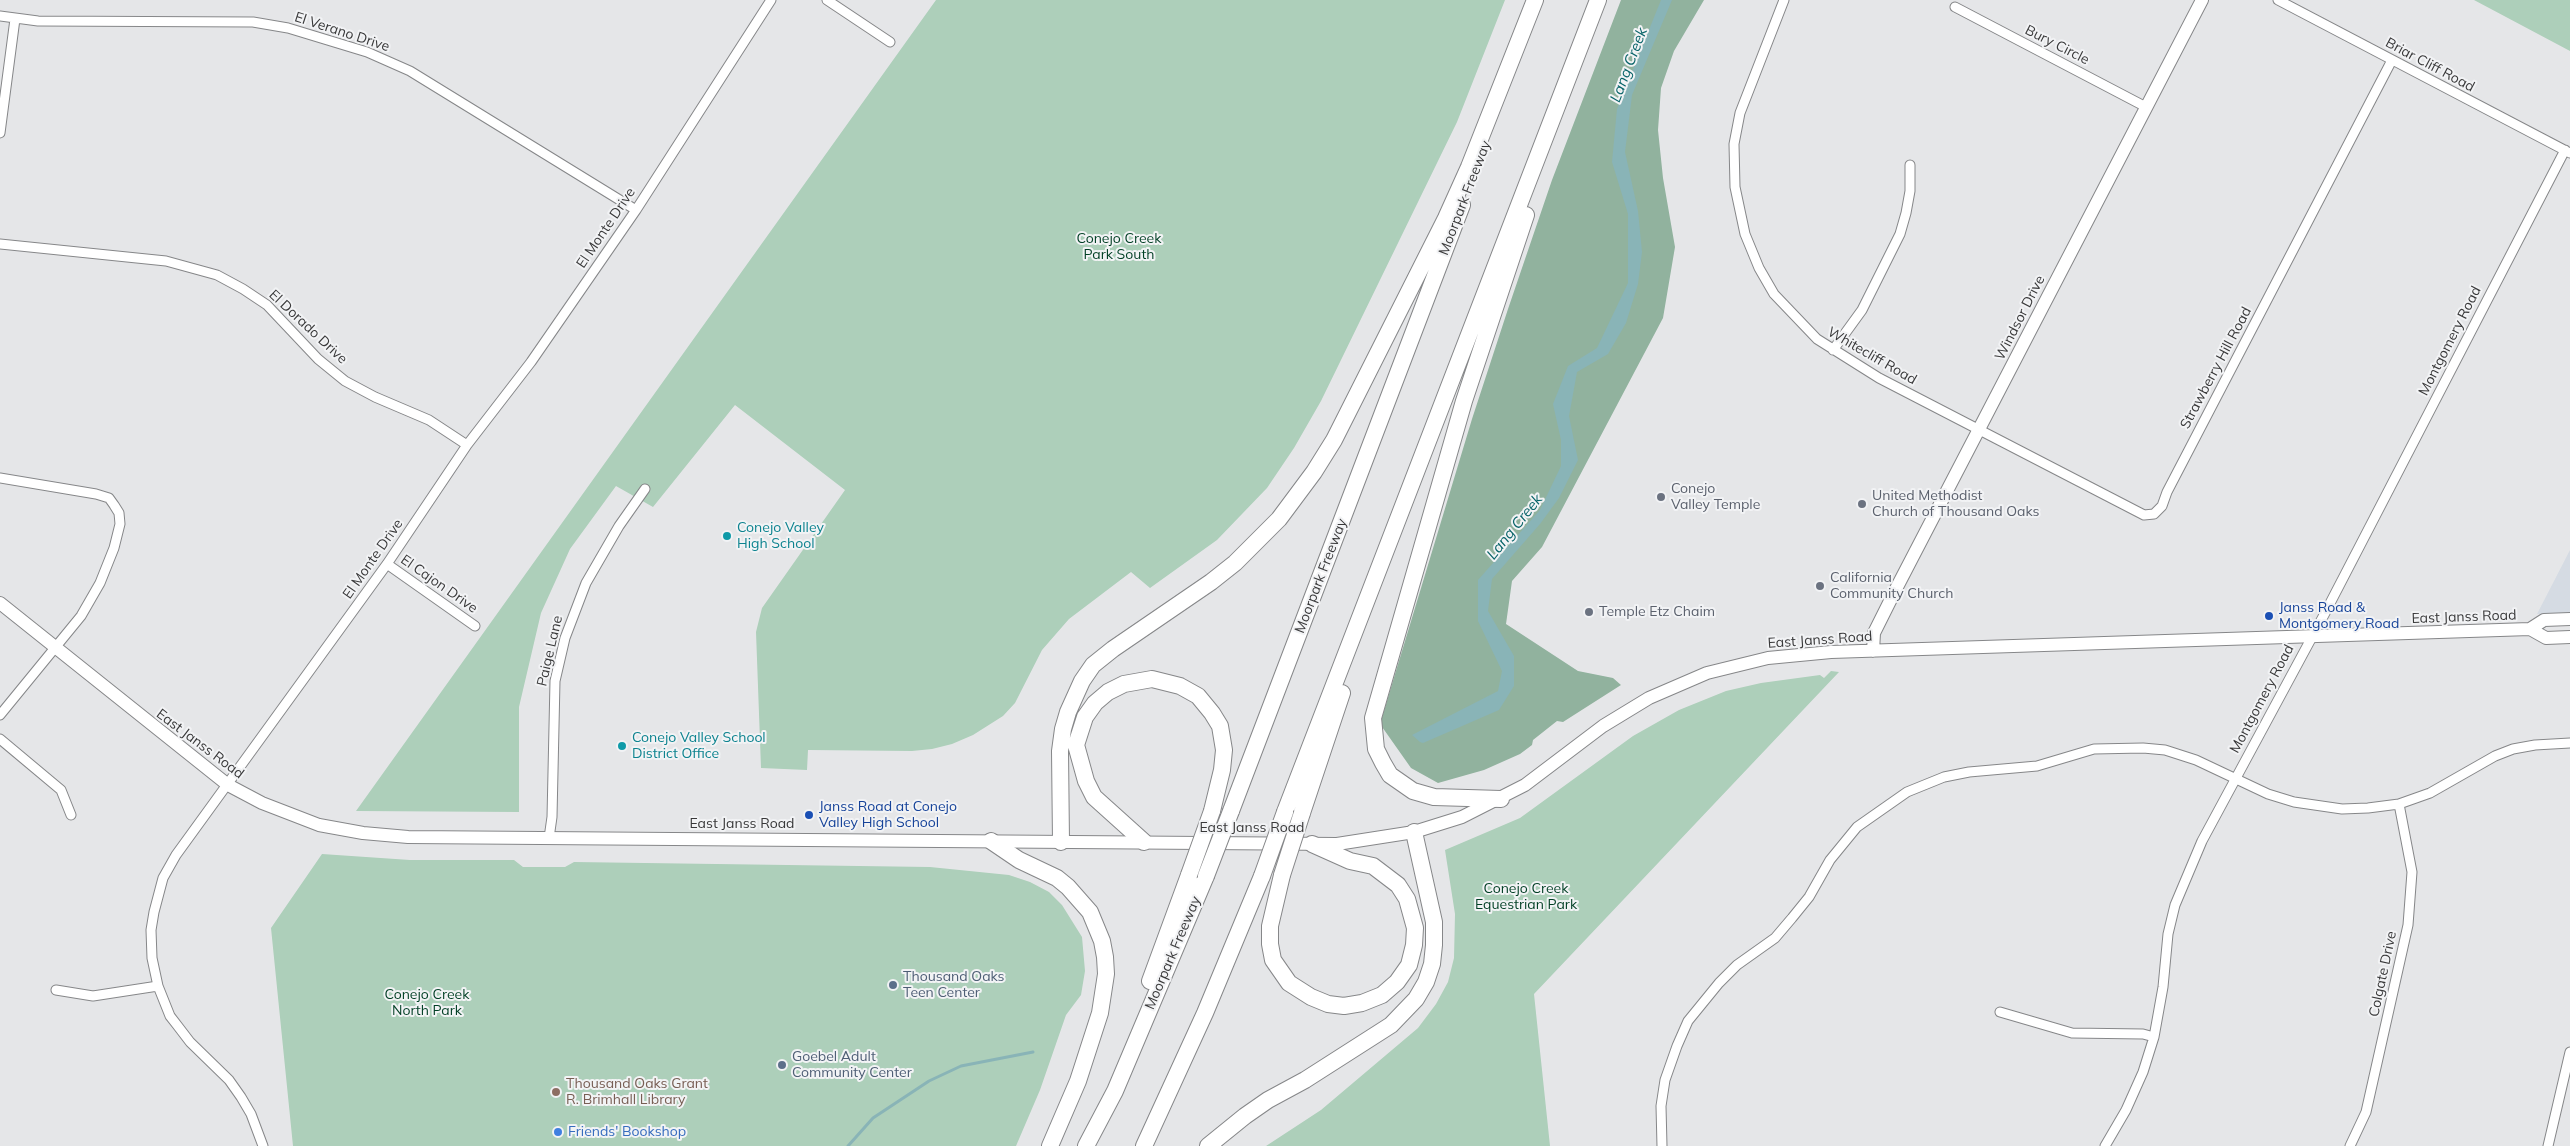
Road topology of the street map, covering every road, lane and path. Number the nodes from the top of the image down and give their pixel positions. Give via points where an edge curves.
1 (770, 0) edge
2 (828, 0) edge
3 (1535, 0) edge
4 (1541, 0) edge
5 (1598, 0) edge
6 (1784, 0) edge
7 (2202, 0) edge
8 (2278, 0) edge
9 (1955, 7) dead end
10 (0, 16) edge
11 (15, 19) junction
12 (890, 42) dead end
13 (2392, 60) junction
14 (1565, 88) junction
15 (2146, 107) junction
16 (0, 134) edge
17 (2567, 151) edge
18 (1910, 165) dead end
19 (636, 210) junction
20 (0, 244) edge
21 (1833, 350) junction
22 (1980, 429) junction
23 (467, 445) junction
24 (1416, 470) junction
25 (0, 478) edge
26 (645, 488) dead end
27 (387, 564) junction
28 (0, 603) edge
29 (2570, 619) edge
30 (475, 626) dead end
31 (2530, 629) junction
32 (2310, 637) junction
33 (2570, 637) edge
34 (55, 649) junction
35 (1873, 651) junction
36 (0, 715) edge
37 (0, 739) edge
38 (2570, 743) edge
39 (2236, 778) junction
40 (228, 785) junction
41 (1501, 799) junction
42 (2399, 804) junction
43 (71, 815) dead end
44 (1414, 832) junction
45 (549, 838) junction
46 (991, 841) junction
47 (1061, 842) junction
48 (1144, 842) junction
49 (1312, 844) junction
50 (158, 986) junction
51 (56, 990) dead end
52 (2000, 1012) dead end
53 (2154, 1037) junction
54 (2570, 1052) edge
55 (2566, 1096) edge
56 (1089, 1140) edge
57 (263, 1146) edge
58 (1050, 1146) edge
59 (1144, 1146) edge
60 (1208, 1146) edge
61 (1662, 1146) edge
62 (2105, 1146) edge
63 (2350, 1146) edge
64 (2548, 1146) edge

1 - 19 street, El Monte Drive
2 - 12 street
3 - 47 highway via 1446,218 1334,440 1314,472 1279,519 1235,563 1113,649 1094,665 1082,682 1068,712 1061,743
4 - 56 highway, Moorpark Freeway, bridge via 1206,876 1115,1091
5 - 14 highway
6 - 21 street, Whitecliff Road via 1740,113 1734,144 1735,187 1745,234 1764,278 1784,306 1817,340
7 - 15 main road, Windsor Drive
8 - 13 street, Briar Cliff Road
9 - 15 street, Bury Circle
10 - 11 street, El Verano Drive
11 - 16 street
11 - 19 street, El Verano Drive via 253,22 288,28 367,52 410,71
13 - 17 street, Briar Cliff Road
13 - 22 street, Strawberry Hill Road via 2171,483 2162,506 2154,514 2144,515
14 - 24 highway
14 - 41 highway via 1502,292 1464,401 1373,718 1376,749 1383,764 1390,774 1413,791 1434,797
15 - 22 main road, Windsor Drive
17 - 32 street, Montgomery Road
18 - 21 street via 1910,192 1900,234 1862,310
19 - 23 street, El Monte Drive via 531,362
20 - 23 street, El Dorado Drive via 166,261 217,275 267,306 318,359 345,381 429,420
21 - 22 street, Whitecliff Road via 1879,378
22 - 35 main road, Windsor Drive via 1874,633
23 - 27 street, El Monte Drive
24 - 49 highway, bridge via 1302,813 1271,918 1273,960 1289,983 1311,998 1328,1004 1362,1003 1382,995 1397,982 1408,965 1415,928 1407,899 1398,885 1373,866 1350,861
24 - 59 highway, bridge via 1262,876 1205,1013
25 - 34 street via 96,494 109,498 119,513 120,524 114,548 100,583 81,616
26 - 45 street, Paige Lane via 586,583 564,638 555,681
27 - 30 street, El Cajon Drive
27 - 40 street, El Monte Drive
28 - 34 main road, East Janss Road
29 - 31 main road, East Janss Road via 2544,620
31 - 32 main road, East Janss Road
31 - 33 main road, East Janss Road via 2546,638
32 - 35 main road, East Janss Road
32 - 39 street, Montgomery Road
34 - 36 street
34 - 40 main road, East Janss Road
35 - 41 main road, East Janss Road via 1768,658 1722,668 1679,683 1629,709 1548,770
37 - 43 street via 62,790
38 - 42 street via 2513,749 2430,793
39 - 42 street via 2268,794 2315,807 2342,810
39 - 53 street, Montgomery Road via 2202,841 2174,905
39 - 61 street via 2165,750 2116,748 2094,750 2036,766 1944,777 1907,792 1857,828 1830,860 1809,897 1775,938 1737,965 1688,1021 1665,1080
40 - 45 main road, East Janss Road via 291,816 355,832 408,837
40 - 50 street, El Monte Drive via 176,855 163,878 151,930
41 - 44 main road, East Janss Road via 1462,817
42 - 63 street, Colgate Drive via 2412,872 2408,925 2366,1112
44 - 49 main road, East Janss Road via 1361,841
44 - 60 highway via 1434,922 1429,973 1416,999 1391,1025 1260,1105
45 - 46 main road, East Janss Road
46 - 47 main road, East Janss Road
46 - 58 highway via 1019,860 1057,878 1074,893 1093,919 1105,957 1106,974 1100,1013 1078,1081
47 - 48 main road, East Janss Road
48 - 49 main road, East Janss Road
48 - 56 highway, bridge via 1094,797 1076,745 1095,703 1124,684 1152,679 1180,686 1198,696 1212,713 1220,726 1224,750 1222,770 1212,811
50 - 51 street via 93,996
50 - 57 street, El Monte Drive via 170,1016 242,1098
52 - 53 street via 2072,1033
53 - 62 street, Montgomery Road via 2140,1080
54 - 55 street
55 - 64 street

